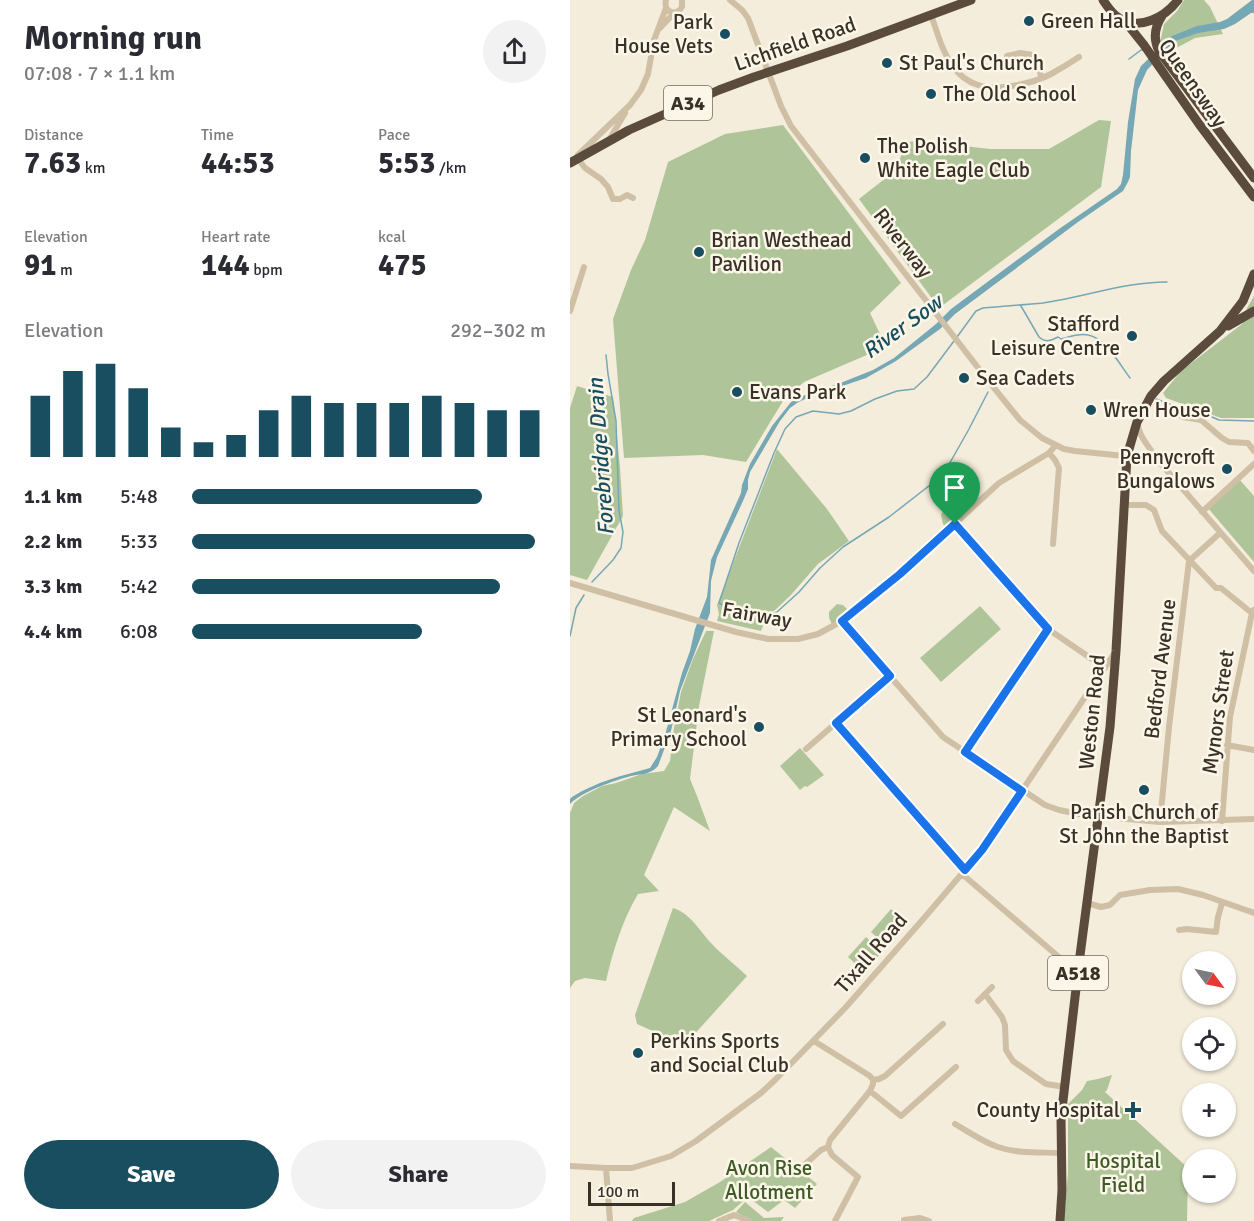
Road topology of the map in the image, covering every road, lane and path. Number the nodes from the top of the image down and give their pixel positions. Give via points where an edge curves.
1 (730, 0) edge
2 (971, 0) edge
3 (1178, 0) edge
4 (683, 1) edge
5 (1103, 1) edge
6 (664, 3) edge
7 (674, 13) junction
8 (931, 15) junction
9 (1162, 16) junction
10 (1124, 20) junction
11 (657, 31) junction
12 (1007, 56) dead end
13 (1079, 57) dead end
14 (1166, 68) junction
15 (768, 72) junction
16 (1041, 78) junction
17 (630, 105) junction
18 (609, 140) junction
19 (1239, 157) junction
20 (573, 161) edge
21 (1254, 170) edge
22 (1254, 178) edge
23 (1254, 196) edge
24 (633, 198) dead end
25 (584, 267) dead end
26 (1254, 274) edge
27 (571, 306) edge
28 (1254, 311) edge
29 (1220, 331) junction
30 (1176, 412) dead end
31 (1137, 422) junction
32 (1056, 445) junction
33 (1254, 451) edge
34 (1049, 453) junction
35 (1127, 456) junction
36 (1158, 462) junction
37 (1254, 464) edge
38 (1124, 505) junction
39 (1202, 512) junction
40 (955, 524) junction
41 (1220, 533) junction
42 (1053, 544) dead end
43 (1189, 561) junction
44 (1254, 571) edge
45 (570, 584) edge
46 (1253, 612) edge
47 (842, 621) junction
48 (1048, 629) junction
49 (1116, 651) junction
50 (1105, 668) junction
51 (890, 676) junction
52 (836, 723) junction
53 (1227, 745) junction
54 (806, 749) dead end
55 (1254, 750) edge
56 (965, 752) junction
57 (1022, 791) junction
58 (1099, 816) junction
59 (1254, 819) edge
60 (1222, 821) junction
61 (1160, 822) junction
62 (963, 872) junction
63 (1087, 903) junction
64 (1222, 903) junction
65 (1254, 913) edge
66 (1179, 930) dead end
67 (1079, 963) junction
68 (992, 987) dead end
69 (985, 994) junction
70 (978, 1001) dead end
71 (943, 1024) dead end
72 (814, 1041) junction
73 (956, 1067) dead end
74 (873, 1080) junction
75 (1065, 1087) junction
76 (870, 1091) junction
77 (955, 1124) dead end
78 (828, 1147) junction
79 (1061, 1153) junction
80 (570, 1166) edge
81 (802, 1167) dead end
82 (606, 1168) junction
83 (904, 1220) edge
84 (610, 1221) edge
85 (719, 1221) edge
86 (749, 1221) edge
87 (835, 1221) edge
88 (929, 1221) edge
89 (1060, 1221) edge

1 - 15 street, Riverway via 748,18
2 - 8 highway, Lichfield Road / A34
3 - 9 highway
4 - 7 street
5 - 10 highway, Queensway
6 - 7 street
6 - 11 street
7 - 11 street
8 - 15 highway, Lichfield Road / A34
8 - 16 street via 951,64 966,80 991,87
9 - 10 highway via 1143,22
9 - 14 highway, Queensway via 1155,40
10 - 14 highway, Queensway
11 - 17 street via 645,83
12 - 16 street via 1033,55
13 - 16 street
14 - 19 highway, Queensway
14 - 23 highway, Queensway via 1208,136
15 - 18 highway, Lichfield Road / A34 via 692,101
15 - 32 street, Riverway via 792,126 1001,398 1036,434
17 - 18 street
17 - 20 street
18 - 20 highway, Lichfield Road / A34
19 - 21 street
19 - 22 highway, Queensway
20 - 24 street via 601,179 613,198
25 - 27 street
26 - 29 highway via 1242,301
28 - 29 highway
29 - 31 highway, Weston Road via 1164,381
30 - 33 street via 1201,420 1229,442 1248,443
31 - 35 highway, Weston Road
31 - 36 street via 1139,434
32 - 34 street, Fairway
32 - 35 street, Riverway via 1075,451
34 - 40 street, Fairway via 999,483
34 - 42 street via 1059,468
35 - 36 street, Riverway
35 - 38 highway, Weston Road / A518
36 - 39 street
37 - 39 street
38 - 43 street via 1146,505 1154,510 1162,531
38 - 49 highway, Weston Road / A518
39 - 41 street
40 - 47 street, Fairway
40 - 48 street
41 - 43 street
41 - 44 street
43 - 46 street via 1216,588
43 - 61 street, Bedford Avenue
45 - 47 street, Fairway via 768,639 798,639
46 - 53 street, Mynors Street
47 - 51 street
48 - 50 street
48 - 56 street
49 - 50 street, Tixall Road
49 - 58 highway, Weston Road / A518
50 - 57 street, Tixall Road
51 - 52 street
51 - 56 street via 943,737
52 - 54 street
52 - 62 street
53 - 55 street
53 - 60 street, Mynors Street
56 - 57 street
57 - 58 street via 1059,810
57 - 62 street, Tixall Road
58 - 61 street
58 - 63 highway, Weston Road / A518
59 - 60 street
60 - 61 street
62 - 67 street via 1060,958
62 - 72 street, Tixall Road
63 - 64 street via 1101,907 1120,895 1178,889
63 - 67 highway, Weston Road / A518
64 - 65 street
64 - 66 street via 1216,932
67 - 75 highway, Weston Road / A518
68 - 69 street
69 - 70 street
69 - 75 street via 1002,1017 1006,1050 1013,1061 1046,1084
71 - 74 street via 885,1076
72 - 74 street
72 - 82 street, Tixall Road via 760,1093 682,1150 632,1168
73 - 76 street via 901,1116
74 - 76 street
75 - 79 highway, Weston Road / A518
76 - 78 street
77 - 79 street via 1001,1148
78 - 81 street
78 - 87 street via 858,1177
79 - 89 highway, Weston Road / A518
80 - 82 street, Tixall Road
82 - 84 street
83 - 88 street
85 - 86 street via 734,1215

